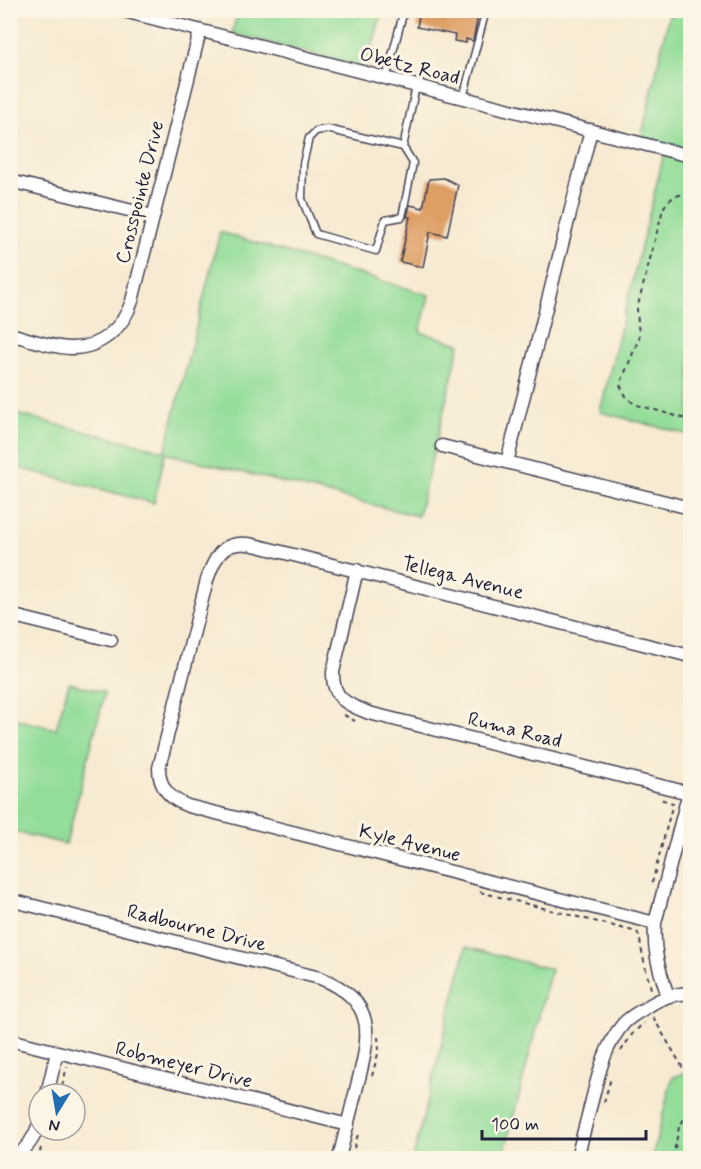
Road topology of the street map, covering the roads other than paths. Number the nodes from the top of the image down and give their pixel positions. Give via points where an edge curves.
1 (120, 10) edge
2 (404, 10) edge
3 (486, 10) edge
4 (200, 31) junction
5 (386, 79) junction
6 (416, 86) junction
7 (463, 98) junction
8 (591, 130) junction
9 (403, 147) junction
10 (690, 156) edge
11 (10, 180) edge
12 (153, 216) junction
13 (10, 334) edge
14 (442, 446) dead end
15 (507, 462) junction
16 (690, 508) edge
17 (357, 570) junction
18 (10, 615) edge
19 (111, 640) dead end
20 (690, 656) edge
21 (163, 786) joint
22 (689, 790) edge
23 (10, 900) edge
24 (655, 923) junction
25 (690, 993) edge
26 (668, 996) junction
27 (10, 1040) edge
28 (57, 1052) junction
29 (46, 1082) edge
30 (353, 1128) junction
31 (30, 1142) edge
32 (20, 1157) edge
33 (339, 1158) edge
34 (577, 1158) edge

1 - 4 street, Obetz Road
2 - 5 lane
3 - 7 lane
4 - 5 street, Obetz Road
4 - 12 street, Crosspointe Drive
5 - 6 street, Obetz Road
6 - 7 street, Obetz Road
6 - 9 lane
7 - 8 street, Obetz Road
8 - 10 street, Obetz Road
8 - 15 street
9 - 9 lane via 327,129 316,131 309,138 303,164 302,199 316,234 376,251 384,220 402,217 413,162
11 - 12 street
12 - 13 street, Crosspointe Drive via 129,309 113,332 80,348
14 - 15 street
15 - 16 street
17 - 20 street, Tellega Avenue
17 - 21 street, Tellega Avenue via 250,544 234,545 218,554 207,580 161,762
17 - 22 street, Ruma Road via 333,679 336,693 351,706
18 - 19 street
21 - 24 street, Kyle Avenue via 173,799 188,806
22 - 24 street
23 - 30 street, Radbourne Drive via 320,978 345,991 367,1024
24 - 26 street via 657,963
25 - 26 street
26 - 34 street via 636,1013 608,1049
27 - 28 street, Robmeyer Drive
28 - 29 street
28 - 30 street, Robmeyer Drive
30 - 33 street
31 - 32 street

